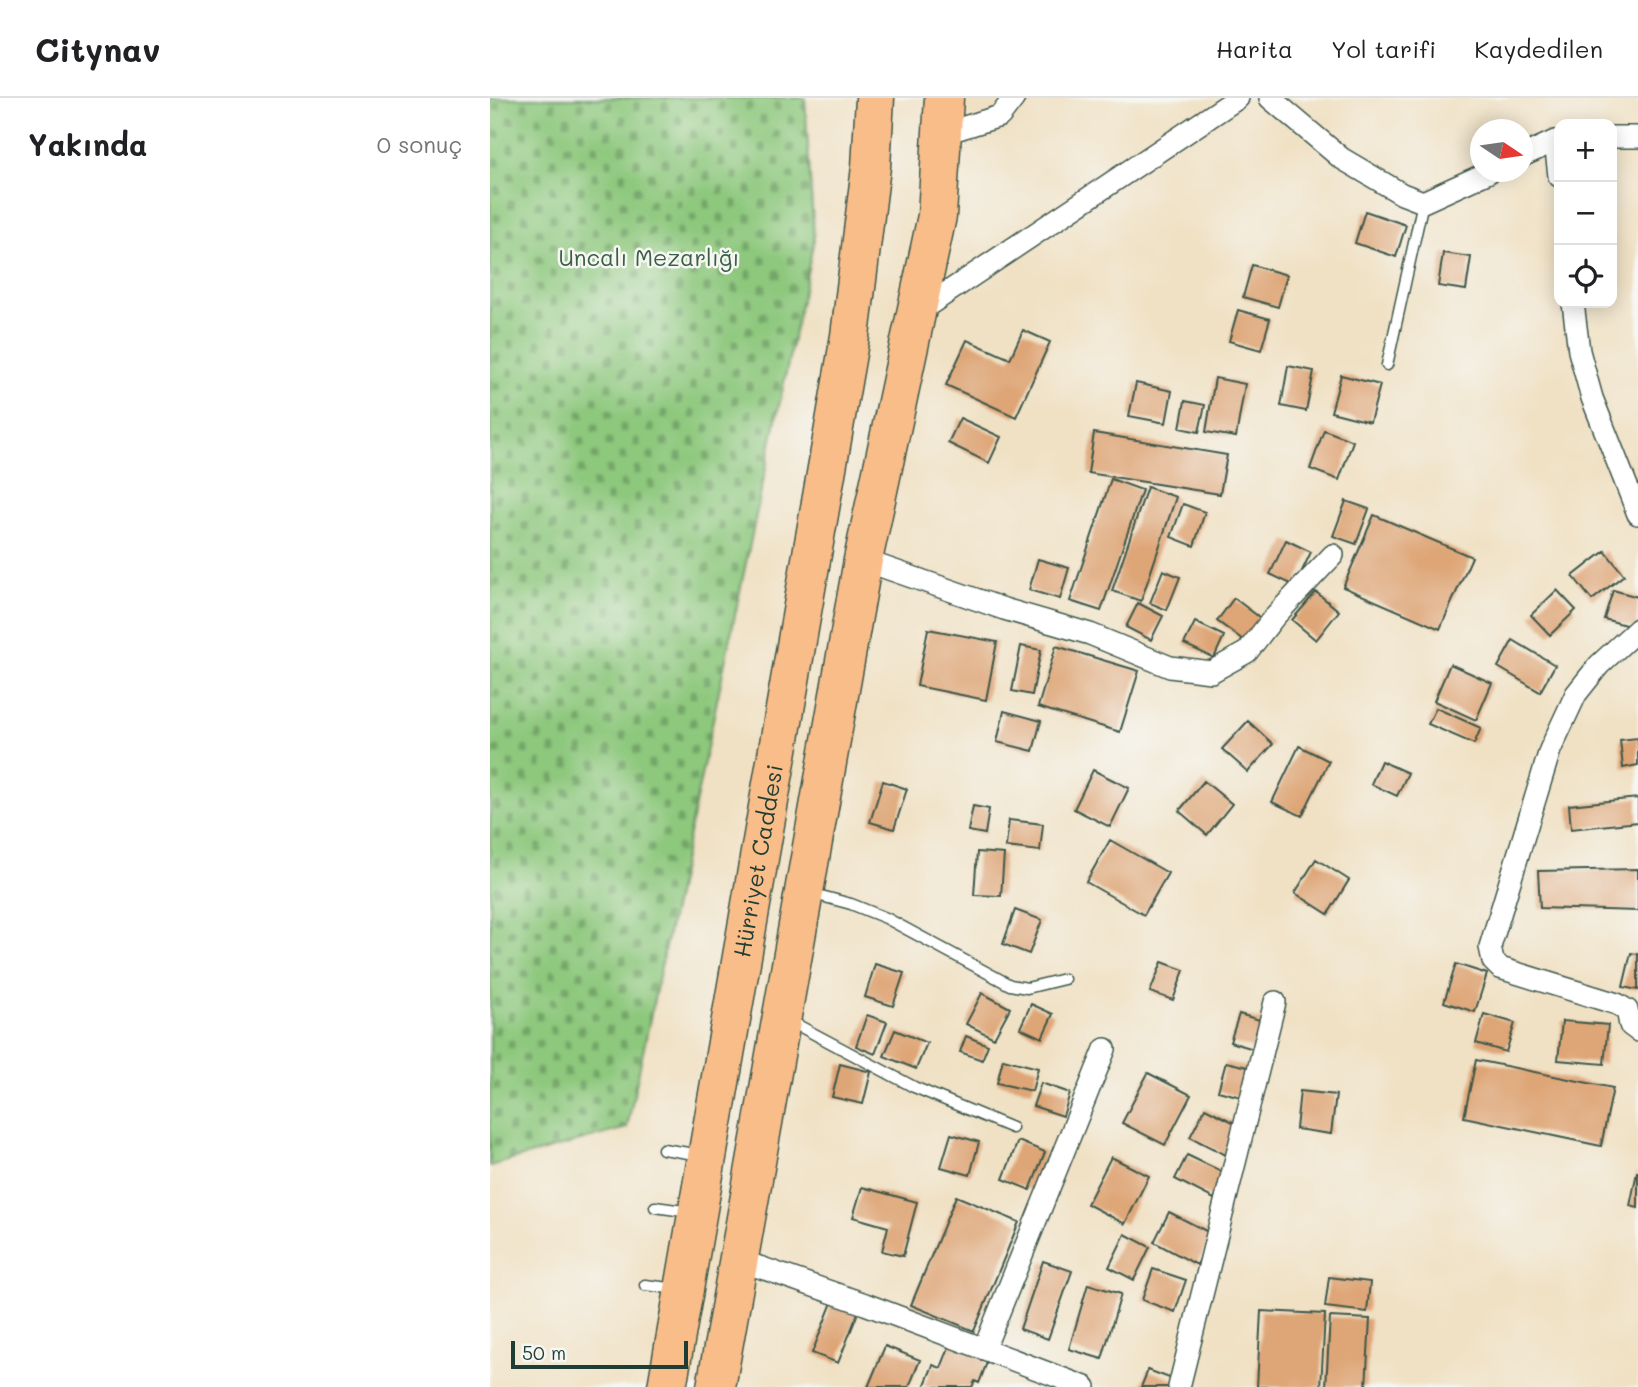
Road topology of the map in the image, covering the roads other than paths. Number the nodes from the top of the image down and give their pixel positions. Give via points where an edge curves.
1 (875, 98) edge
2 (1014, 98) edge
3 (1238, 98) edge
4 (1270, 98) edge
5 (943, 116) edge
6 (1617, 137) edge
7 (1638, 137) edge
8 (1554, 142) edge
9 (1533, 151) edge
10 (1470, 181) edge
11 (1423, 202) junction
12 (1574, 308) edge
13 (918, 312) junction
14 (1387, 365) dead end
15 (1638, 514) edge
16 (1334, 555) dead end
17 (863, 560) junction
18 (1638, 629) edge
19 (804, 892) junction
20 (1064, 979) dead end
21 (1275, 1002) dead end
22 (782, 1018) junction
23 (1638, 1031) edge
24 (1105, 1049) dead end
25 (1012, 1128) dead end
26 (663, 1149) dead end
27 (708, 1156) junction
28 (655, 1207) dead end
29 (698, 1213) junction
30 (739, 1260) junction
31 (645, 1285) dead end
32 (684, 1290) junction
33 (984, 1349) junction
34 (667, 1387) edge
35 (716, 1387) edge
36 (1085, 1387) edge
37 (1179, 1387) edge

1 - 27 highway, Hürriyet Caddesi via 872,167 850,336
2 - 5 street via 1000,116
3 - 13 street
4 - 11 street via 1341,158
5 - 13 highway via 937,216
6 - 7 street
8 - 9 street
10 - 11 street
11 - 14 lane
12 - 15 street via 1592,398
13 - 17 highway
16 - 17 street via 1247,652 1211,672 1170,667 1090,634
17 - 19 highway
18 - 23 street via 1576,694 1550,750 1490,947 1500,968 1617,1004 1627,1010 1630,1025
19 - 20 lane via 886,918 1010,985 1027,988
19 - 22 highway
21 - 37 street
22 - 25 lane via 914,1087
22 - 30 highway
24 - 33 street
26 - 27 lane
27 - 29 highway, Hürriyet Caddesi
28 - 29 lane
29 - 32 highway, Hürriyet Caddesi
30 - 33 street
30 - 35 highway
31 - 32 lane
32 - 34 highway, Hürriyet Caddesi
33 - 36 street

